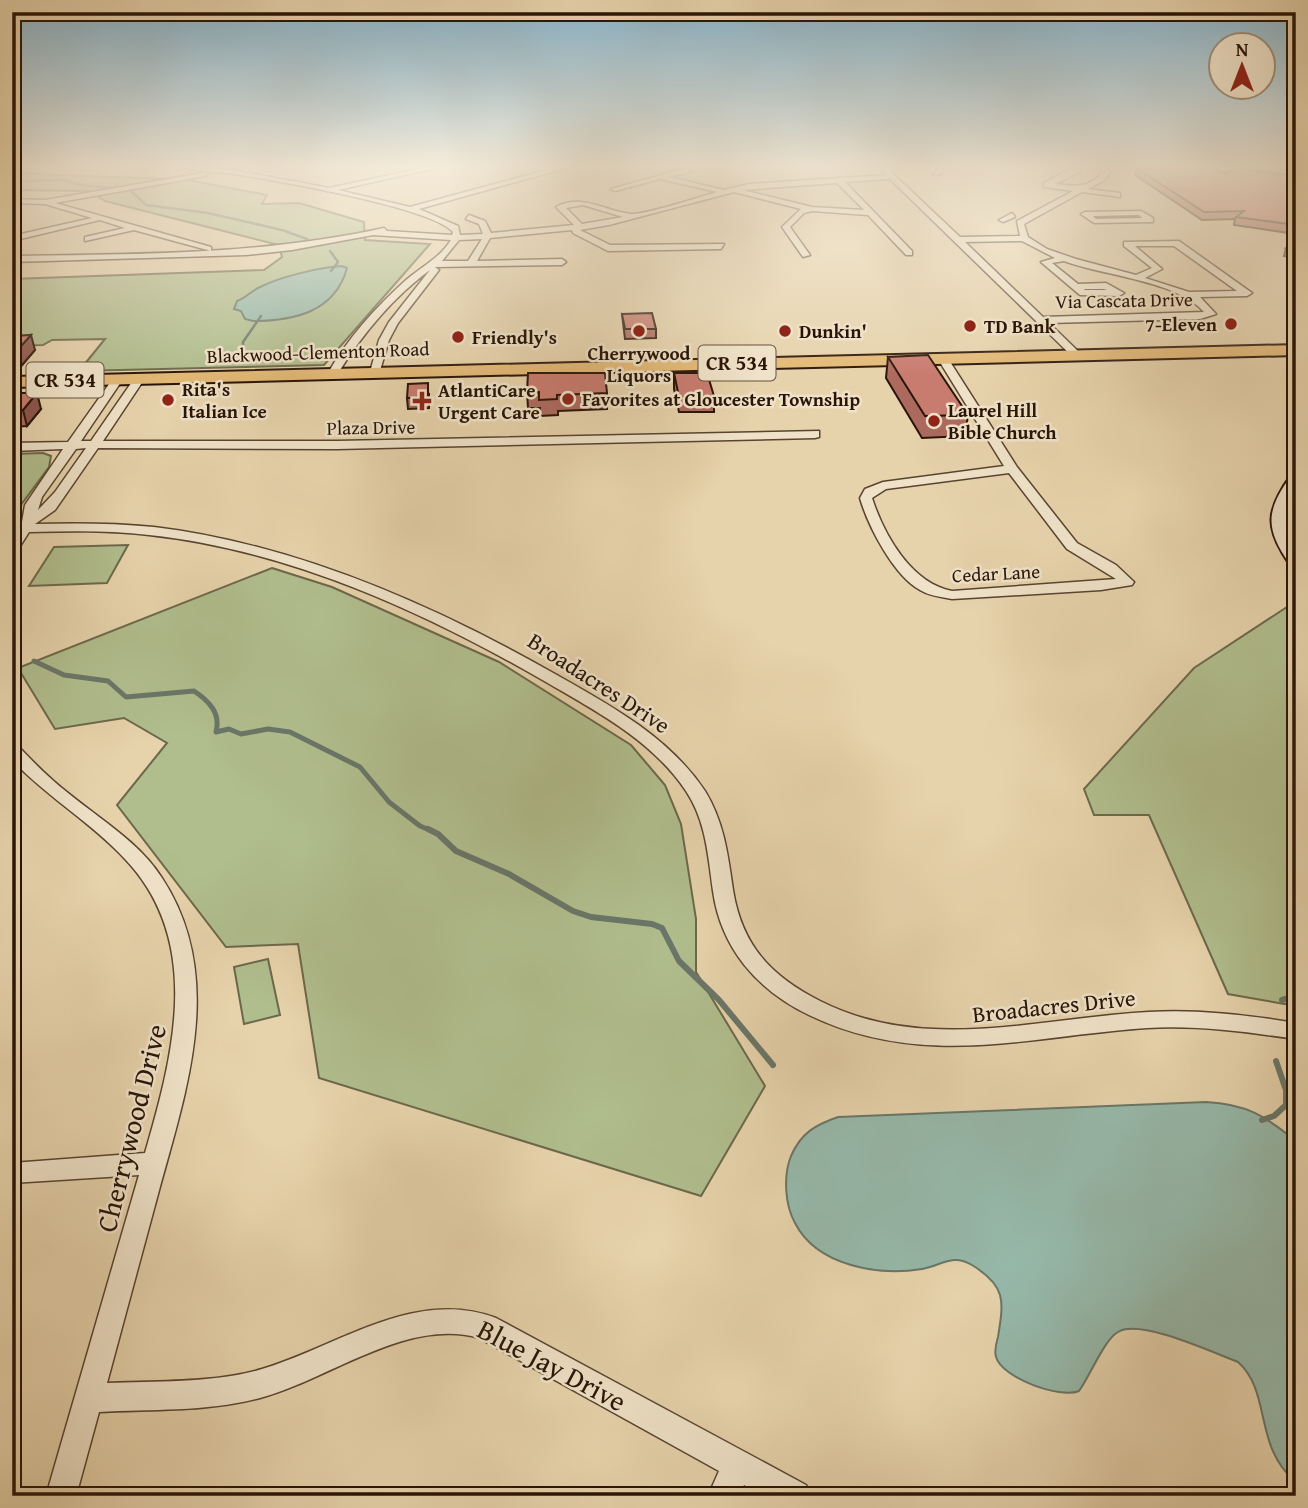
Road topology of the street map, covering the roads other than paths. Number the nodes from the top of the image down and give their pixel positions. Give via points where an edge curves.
1 (99, 236) edge
2 (163, 236) edge
3 (358, 236) edge
4 (430, 236) edge
5 (473, 236) edge
6 (487, 236) edge
7 (584, 236) edge
8 (793, 236) edge
9 (894, 236) edge
10 (954, 236) edge
11 (1023, 237) joint
12 (456, 238) junction
13 (88, 239) dead end
14 (958, 240) junction
15 (721, 246) dead end
16 (909, 253) dead end
17 (225, 254) junction
18 (806, 255) dead end
19 (12, 258) edge
20 (1065, 259) junction
21 (562, 262) dead end
22 (471, 263) junction
23 (435, 264) junction
24 (1137, 278) junction
25 (1076, 287) dead end
26 (1185, 295) junction
27 (1040, 320) junction
28 (1296, 350) edge
29 (1077, 355) junction
30 (943, 359) junction
31 (375, 372) junction
32 (333, 373) junction
33 (140, 378) junction
34 (118, 379) junction
35 (12, 382) edge
36 (815, 434) dead end
37 (94, 445) junction
38 (72, 446) junction
39 (12, 447) edge
40 (1012, 469) junction
41 (1296, 481) edge
42 (27, 525) junction
43 (12, 548) edge
44 (1296, 559) edge
45 (12, 750) edge
46 (1296, 1031) edge
47 (156, 1163) junction
48 (12, 1173) edge
49 (90, 1398) junction
50 (738, 1465) junction
51 (61, 1496) edge
52 (723, 1496) edge
53 (795, 1496) edge

1 - 13 street
2 - 17 street
3 - 17 street via 290,250
4 - 12 street
5 - 12 street
6 - 22 street
7 - 15 street via 608,248
8 - 18 street
9 - 16 street
10 - 14 street
11 - 14 street
11 - 20 street, Via Cascata Drive
12 - 23 street
14 - 27 street
17 - 19 street
20 - 24 street, Via Cascata Drive
20 - 25 street via 1045,262
21 - 22 street
22 - 23 street
23 - 31 street via 435,271 384,340
23 - 32 street via 404,288 348,349
24 - 26 street, Via Cascata Drive
24 - 26 street via 1158,270 1127,244 1176,243 1247,293
26 - 27 street, Via Cascata Drive via 1207,306 1212,314
27 - 29 street
28 - 29 main road, Blackwood-Clementon Road / CR 534
29 - 30 main road, Blackwood-Clementon Road / CR 534
30 - 31 main road, Blackwood-Clementon Road / CR 534
30 - 40 street, Cedar Lane
31 - 32 main road, Blackwood-Clementon Road / CR 534
32 - 33 main road, Blackwood-Clementon Road / CR 534
33 - 34 main road, Blackwood-Clementon Road / CR 534
33 - 37 street
34 - 35 main road, Blackwood-Clementon Road / CR 534
34 - 38 street
36 - 37 street, Plaza Drive via 325,445
37 - 38 street, Plaza Drive
37 - 42 street via 56,500
38 - 39 street, Plaza Drive
38 - 42 street via 36,497
40 - 40 street, Cedar Lane via 1072,546 1127,582 953,596 925,590 911,579 869,508 866,498 870,492 883,486
41 - 44 main road via 1280,501 1280,528
42 - 43 street
42 - 46 street, Broadacres Drive via 164,532 215,543 384,596 531,665 645,738 684,774 705,806 719,849 733,929 754,964 788,992 838,1019 926,1040 1190,1018
45 - 47 street, Cherrywood Drive via 134,856 164,896 180,935 188,977 187,1032
47 - 48 street
47 - 49 street, Cherrywood Drive
49 - 50 street, Blue Jay Drive via 260,1384 407,1328 439,1320 467,1320 486,1326
49 - 51 street, Cherrywood Drive
50 - 52 street
50 - 53 street, Blue Jay Drive

